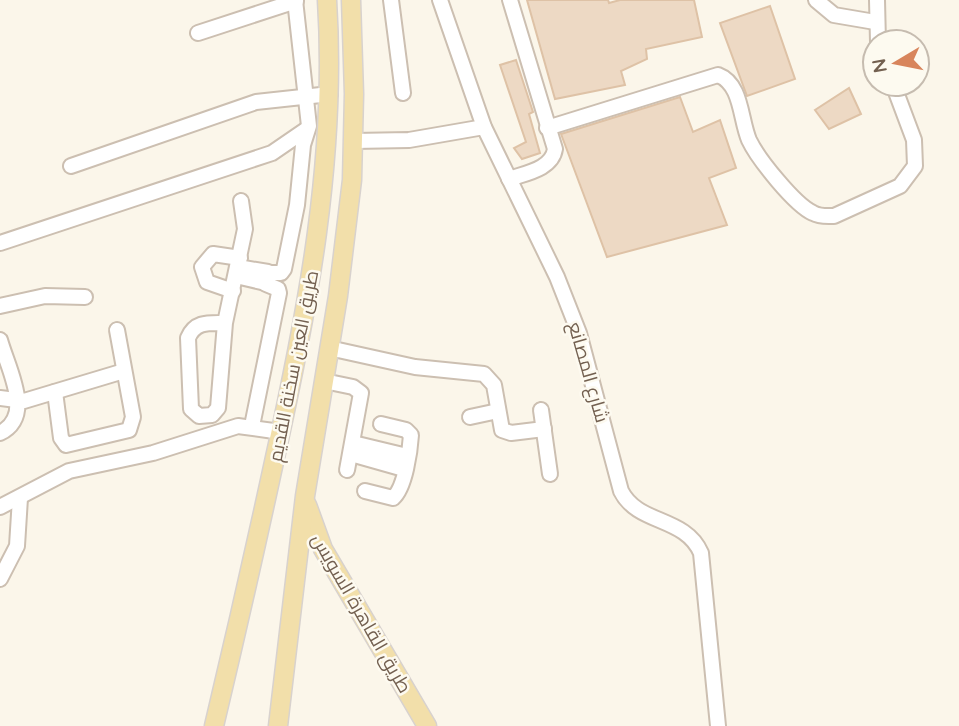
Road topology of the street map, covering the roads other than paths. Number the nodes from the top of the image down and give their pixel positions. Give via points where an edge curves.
1 (295, 0) edge
2 (327, 0) edge
3 (351, 0) edge
4 (391, 0) edge
5 (440, 0) edge
6 (510, 0) edge
7 (816, 0) edge
8 (877, 0) edge
9 (876, 22) junction
10 (877, 28) edge
11 (198, 33) dead end
12 (402, 93) dead end
13 (330, 94) junction
14 (306, 96) junction
15 (898, 98) edge
16 (329, 117) junction
17 (309, 127) junction
18 (484, 127) junction
19 (547, 128) junction
20 (354, 141) junction
21 (71, 166) dead end
22 (509, 179) junction
23 (241, 201) dead end
24 (0, 243) edge
25 (237, 273) junction
26 (267, 278) junction
27 (85, 297) dead end
28 (0, 306) edge
29 (225, 323) junction
30 (117, 330) dead end
31 (0, 340) edge
32 (329, 348) junction
33 (124, 371) junction
34 (324, 381) junction
35 (55, 391) junction
36 (6, 396) edge
37 (541, 410) dead end
38 (498, 411) junction
39 (470, 417) dead end
40 (381, 424) dead end
41 (252, 426) junction
42 (544, 429) junction
43 (281, 432) junction
44 (0, 433) edge
45 (352, 449) junction
46 (406, 463) junction
47 (347, 470) dead end
48 (550, 474) dead end
49 (365, 491) dead end
50 (305, 496) junction
51 (20, 498) junction
52 (0, 507) edge
53 (0, 579) edge
54 (214, 726) edge
55 (278, 726) edge
56 (427, 726) edge
57 (718, 726) edge

1 - 11 street
1 - 14 street
2 - 13 main road, طريق العين سخنة القديم
3 - 20 main road, طريق العين سخنة القديم
4 - 12 street
5 - 18 street, شارع المصانع
6 - 19 street
7 - 9 street via 834,15
8 - 9 street
9 - 10 street
13 - 14 street
13 - 16 main road, طريق العين سخنة القديم
14 - 17 street
14 - 21 street via 244,106
15 - 19 street via 914,140 915,166 900,186 834,216 803,206 765,164 749,140 731,83 718,75
16 - 17 street
16 - 43 main road, طريق العين سخنة القديم via 310,291
17 - 24 street via 272,153
17 - 26 street via 284,269
18 - 20 street via 409,140
18 - 22 street, شارع المصانع
19 - 22 street via 555,149 550,162
20 - 32 main road, طريق العين سخنة القديم
22 - 57 street, شارع المصانع via 579,333 625,497 640,512 683,530 701,553
23 - 25 street via 245,229
25 - 26 street
25 - 29 street
26 - 41 street via 279,292
27 - 28 street via 45,296
29 - 29 street via 218,408 212,415 199,416 191,409 188,338 202,324
30 - 33 street
31 - 36 street
32 - 34 main road, طريق العين سخنة القديم
32 - 38 street via 415,368 484,374 495,385
33 - 35 street
33 - 35 street via 134,421 126,432 69,446 64,443
34 - 45 street via 354,387 361,393
34 - 50 main road, طريق العين سخنة القديم
35 - 36 street
36 - 44 street via 16,421
37 - 42 street
38 - 39 street
38 - 42 street via 501,428 508,433
40 - 46 street via 410,433
41 - 43 street
41 - 51 street via 68,471
42 - 48 street
43 - 54 main road, طريق العين سخنة القديم
45 - 46 street
45 - 47 street
46 - 49 street via 393,498
50 - 55 main road, طريق العين سخنة القديم
50 - 56 main road, طريق القاهرة السويس via 323,550
51 - 52 street
51 - 53 street via 19,537

